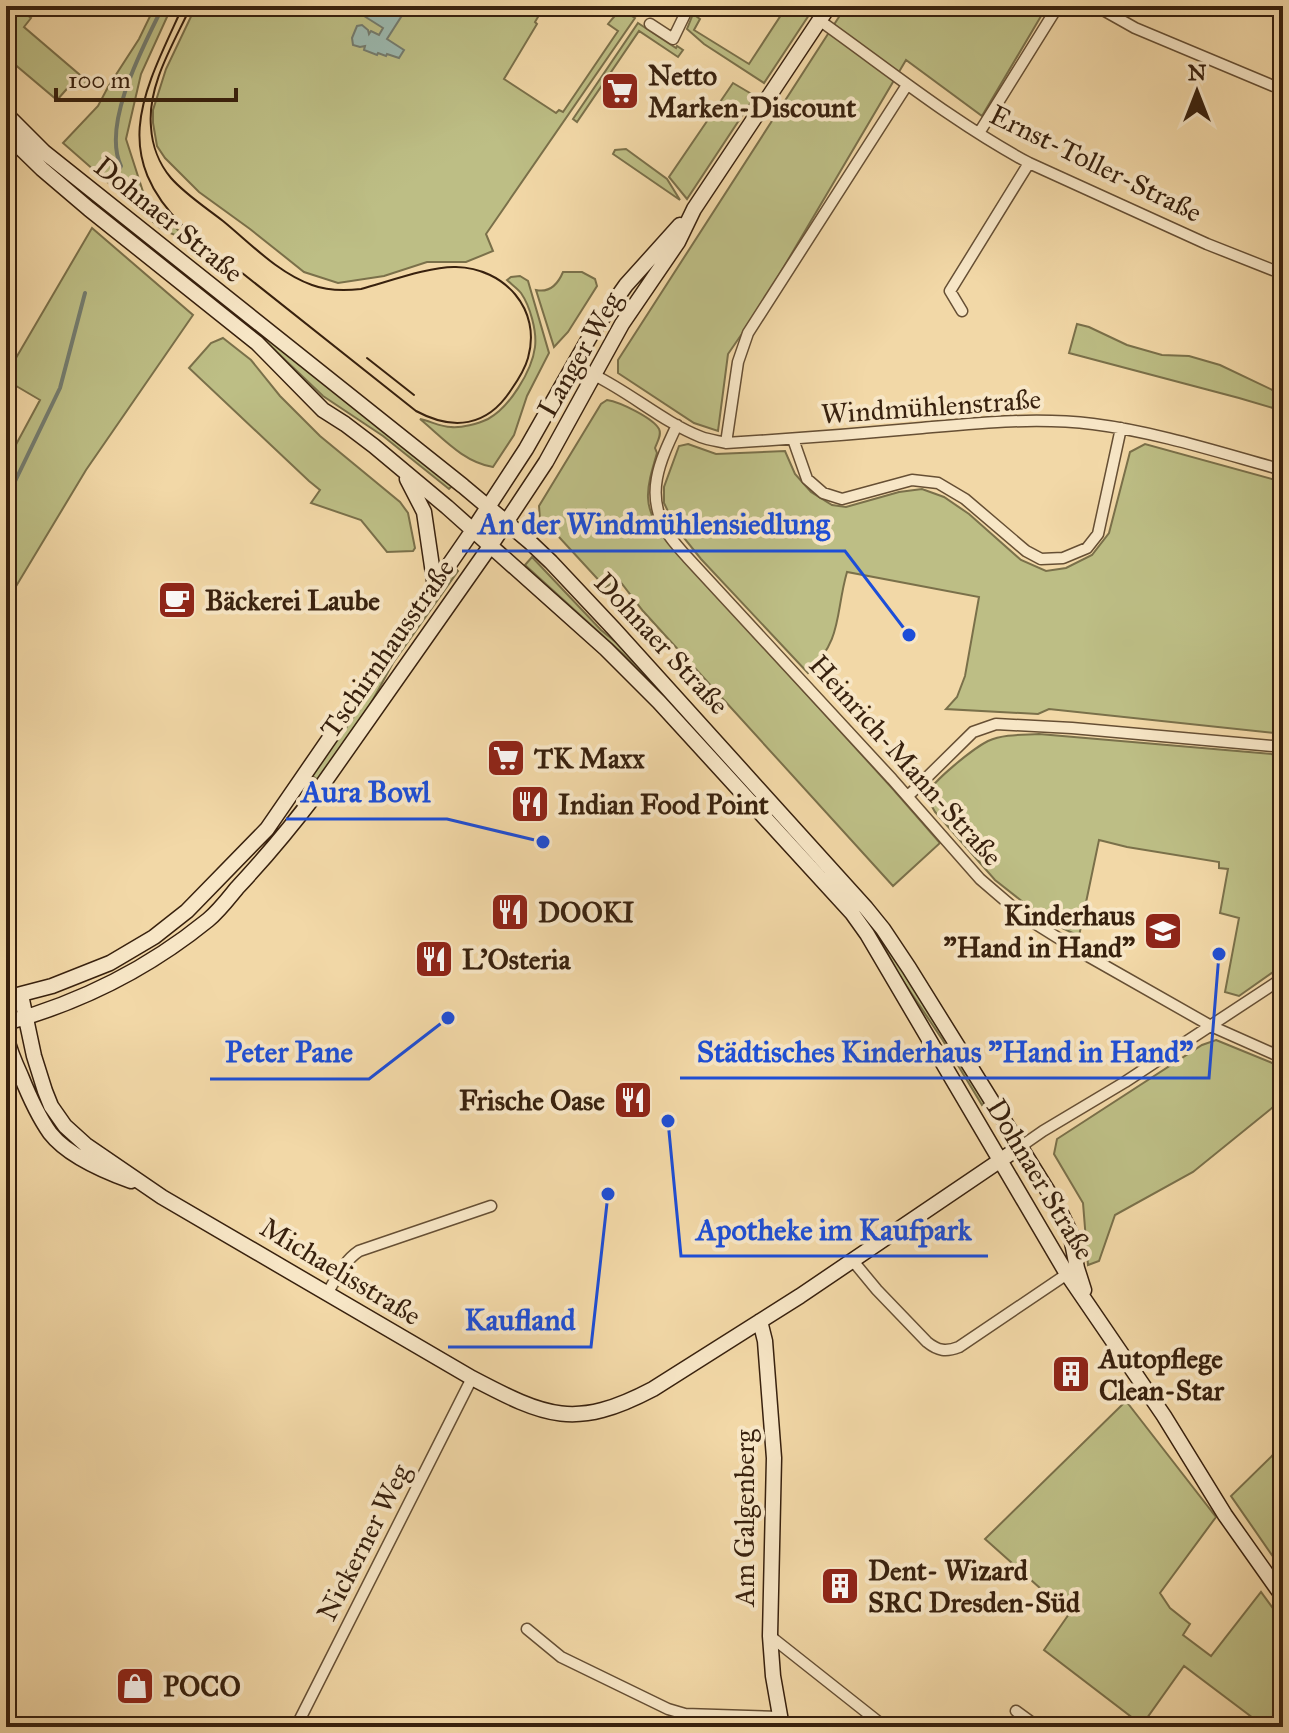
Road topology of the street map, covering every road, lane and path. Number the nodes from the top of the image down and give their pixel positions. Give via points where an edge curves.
1 (689, 6) edge
2 (829, 6) edge
3 (1058, 6) edge
4 (1096, 6) edge
5 (819, 20) junction
6 (650, 24) dead end
7 (907, 85) junction
8 (1283, 90) edge
9 (6, 114) edge
10 (979, 133) junction
11 (6, 134) edge
12 (1029, 163) junction
13 (694, 209) junction
14 (1283, 274) edge
15 (962, 311) dead end
16 (594, 375) junction
17 (677, 425) junction
18 (1121, 428) junction
19 (793, 439) junction
20 (726, 443) junction
21 (1283, 470) edge
22 (403, 471) junction
23 (488, 507) junction
24 (506, 522) junction
25 (473, 530) junction
26 (491, 545) junction
27 (435, 587) junction
28 (1283, 747) edge
29 (908, 796) junction
30 (1283, 978) edge
31 (13, 997) edge
32 (26, 1017) junction
33 (6, 1023) edge
34 (1211, 1026) junction
35 (6, 1035) edge
36 (1283, 1058) edge
37 (1020, 1147) junction
38 (1000, 1160) junction
39 (143, 1185) junction
40 (491, 1206) dead end
41 (853, 1261) junction
42 (1067, 1274) junction
43 (328, 1292) junction
44 (1090, 1305) junction
45 (760, 1321) junction
46 (472, 1378) junction
47 (1283, 1597) edge
48 (527, 1629) dead end
49 (770, 1636) junction
50 (1016, 1711) dead end
51 (781, 1722) edge
52 (296, 1727) edge
53 (885, 1727) edge
54 (1038, 1727) edge

1 - 6 street via 673,39
2 - 5 main road, Langer Weg
3 - 10 street
4 - 8 street via 1135,28
5 - 7 street, Ernst-Toller-Straße
5 - 13 main road, Langer Weg
7 - 10 street, Ernst-Toller-Straße
7 - 20 street via 748,333 738,362
9 - 23 main road, Dohnaer Straße via 100,198
10 - 12 street, Ernst-Toller-Straße
11 - 22 main road, Dohnaer Straße via 89,209 257,343 323,410
12 - 14 street, Ernst-Toller-Straße
12 - 15 street via 950,291
13 - 16 main road, Langer Weg
13 - 23 main road, Langer Weg via 598,323
16 - 17 street, Windmühlenstraße
16 - 24 main road, Langer Weg
17 - 20 street, Windmühlenstraße
17 - 29 street, Heinrich-Mann-Straße via 655,484 656,509 667,533
18 - 19 street, Windmühlenstraße via 1050,421 982,423
18 - 19 street via 1098,534 1087,548 1063,558 1041,559 938,483 912,480 842,499 823,493 807,479
18 - 21 street, Windmühlenstraße
19 - 20 street, Windmühlenstraße
22 - 25 main road, Dohnaer Straße
22 - 27 main road via 424,512
23 - 24 main road, Dohnaer Straße
23 - 25 main road, Tschirnhausstraße
24 - 26 main road, Tschirnhausstraße
24 - 37 main road, Dohnaer Straße via 614,629 866,908
25 - 26 main road, Dohnaer Straße
25 - 27 main road, Tschirnhausstraße
26 - 32 main road, Tschirnhausstraße via 309,803 209,918 151,961
26 - 38 main road, Dohnaer Straße via 628,668 852,913
27 - 31 main road, Tschirnhausstraße via 267,829 187,911 110,963
28 - 29 street via 996,724 973,732
29 - 34 street, Heinrich-Mann-Straße via 980,879 1023,916
30 - 34 street
31 - 32 main road, Michaelisstraße
32 - 33 main road, Tschirnhausstraße
32 - 39 main road, Michaelisstraße via 51,1106 86,1145
34 - 36 street, Heinrich-Mann-Straße
34 - 37 street
35 - 39 main road, Michaelisstraße via 29,1097 52,1135 105,1172
37 - 38 main road, Michaelisstraße
37 - 44 main road, Dohnaer Straße via 1070,1232
38 - 41 main road, Michaelisstraße
38 - 42 main road, Dohnaer Straße
39 - 43 main road, Michaelisstraße
40 - 43 street via 359,1251
41 - 42 street via 927,1342 943,1351 959,1347
41 - 45 main road, Michaelisstraße
42 - 44 main road, Dohnaer Straße
43 - 46 main road, Michaelisstraße
44 - 47 main road, Dohnaer Straße
45 - 46 main road, Michaelisstraße via 653,1389 603,1411 561,1415 540,1410
45 - 49 main road, Am Galgenberg via 774,1458
46 - 52 street, Nickerner Weg
48 - 51 street, Am Galgenberg via 561,1657 668,1709
49 - 51 main road, Am Galgenberg
49 - 53 street
50 - 54 street

